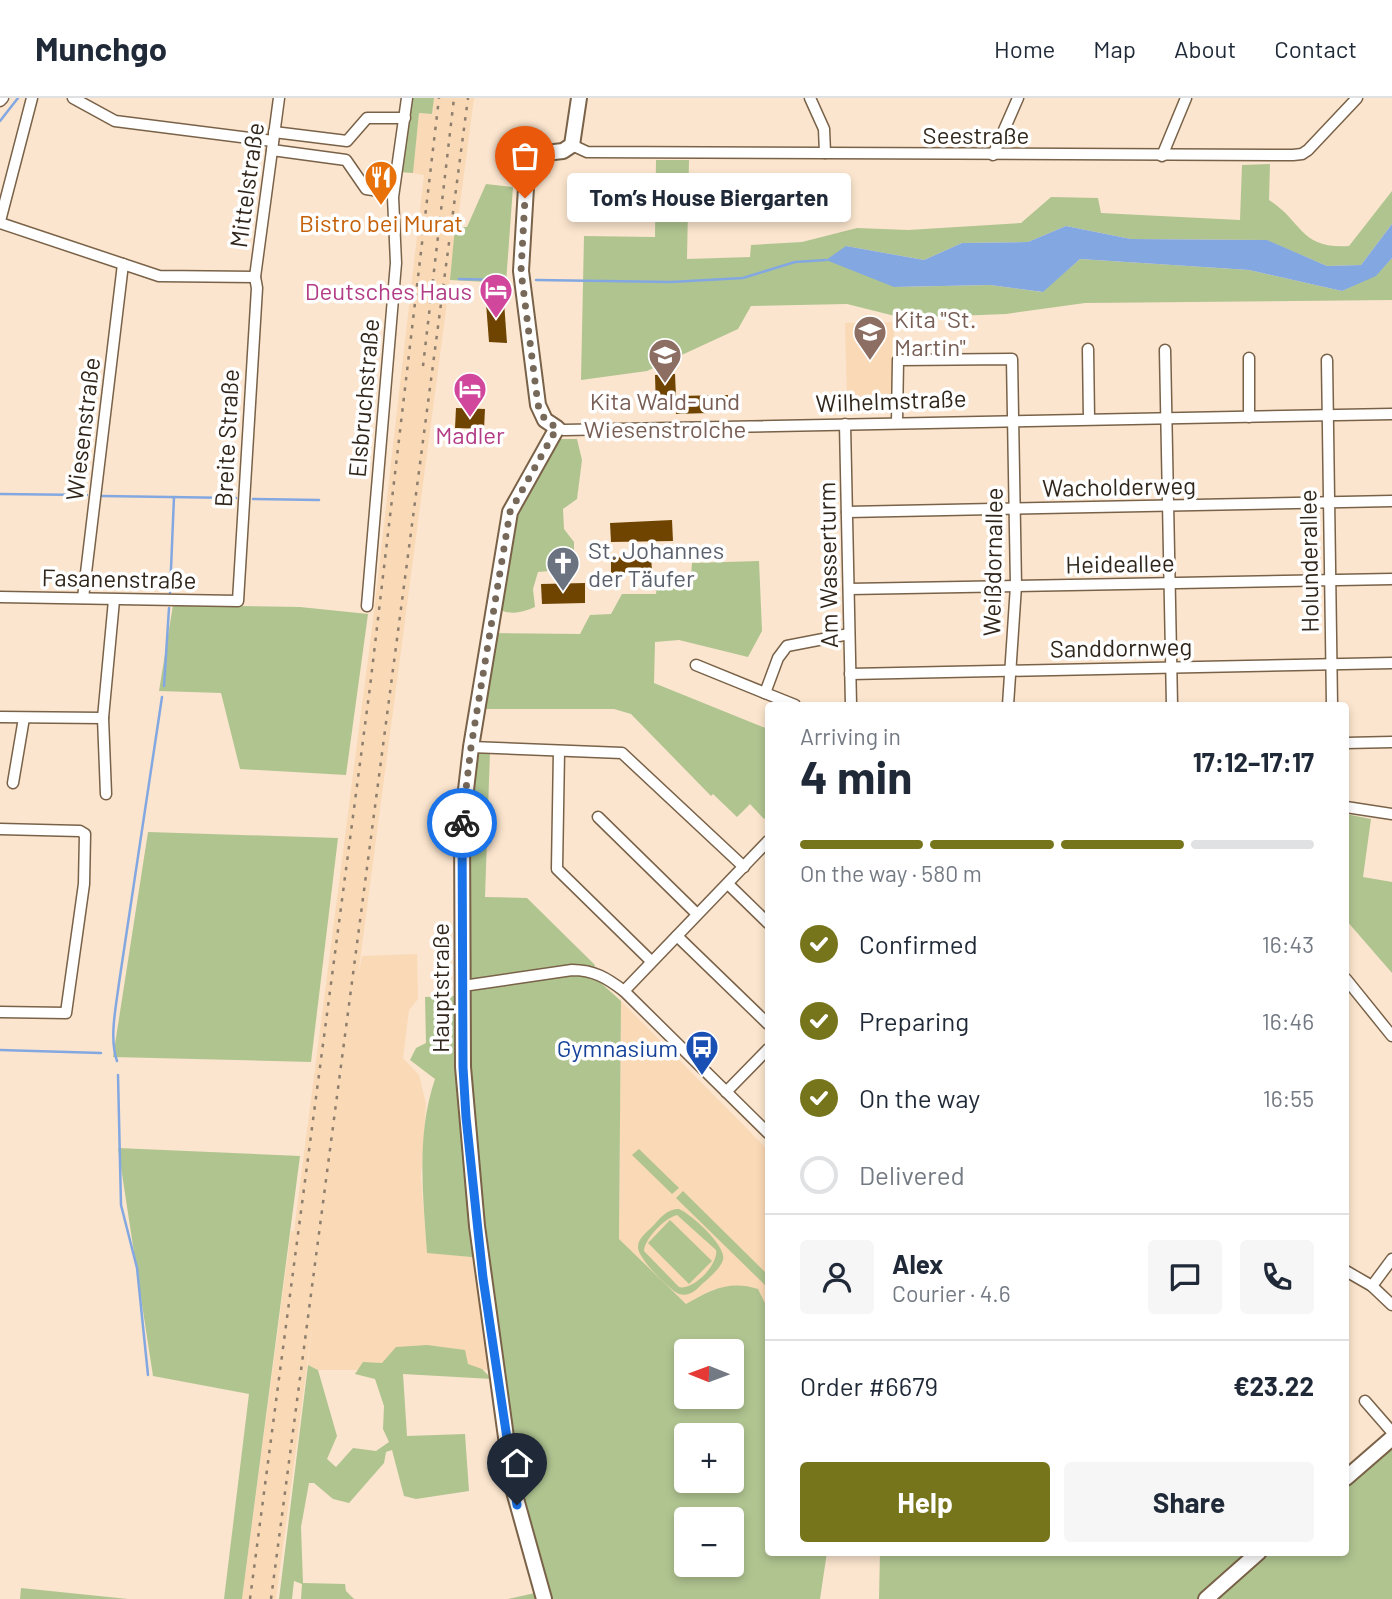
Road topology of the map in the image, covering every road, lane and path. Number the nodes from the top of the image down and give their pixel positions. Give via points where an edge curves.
1 (32, 98) edge
2 (73, 98) edge
3 (279, 98) edge
4 (407, 98) edge
5 (579, 98) edge
6 (810, 98) edge
7 (1018, 98) edge
8 (1186, 98) edge
9 (1357, 98) edge
10 (405, 118) junction
11 (273, 141) junction
12 (572, 145) junction
13 (825, 153) junction
14 (993, 155) junction
15 (1162, 156) junction
16 (393, 192) junction
17 (0, 222) edge
18 (123, 264) junction
19 (254, 277) junction
20 (1088, 349) dead end
21 (1165, 350) dead end
22 (1249, 358) dead end
23 (1327, 360) dead end
24 (1392, 414) edge
25 (1328, 415) junction
26 (1166, 417) junction
27 (1249, 417) junction
28 (1089, 419) junction
29 (1012, 420) junction
30 (897, 422) junction
31 (845, 424) junction
32 (557, 428) junction
33 (1392, 501) edge
34 (1328, 503) junction
35 (1168, 506) junction
36 (1015, 510) junction
37 (847, 512) junction
38 (1392, 579) edge
39 (1329, 580) junction
40 (1169, 583) junction
41 (1016, 586) junction
42 (849, 589) junction
43 (0, 597) edge
44 (83, 598) junction
45 (114, 600) junction
46 (238, 601) joint
47 (367, 607) dead end
48 (849, 634) junction
49 (1392, 663) edge
50 (1331, 664) junction
51 (696, 665) dead end
52 (1171, 667) junction
53 (1010, 671) junction
54 (850, 674) junction
55 (765, 692) junction
56 (788, 702) edge
57 (851, 702) edge
58 (1008, 702) edge
59 (1172, 702) edge
60 (1332, 702) edge
61 (0, 717) edge
62 (24, 718) junction
63 (103, 718) junction
64 (1392, 742) edge
65 (1349, 743) edge
66 (471, 747) junction
67 (559, 751) junction
68 (13, 783) dead end
69 (106, 794) dead end
70 (1349, 807) edge
71 (1392, 814) edge
72 (598, 817) dead end
73 (0, 829) edge
74 (765, 845) edge
75 (744, 867) junction
76 (728, 884) junction
77 (697, 914) junction
78 (765, 920) edge
79 (677, 936) junction
80 (651, 961) junction
81 (1349, 983) edge
82 (463, 986) junction
83 (624, 991) junction
84 (0, 1012) edge
85 (765, 1021) edge
86 (1392, 1036) edge
87 (765, 1052) edge
88 (726, 1092) junction
89 (765, 1130) edge
90 (1392, 1259) edge
91 (1349, 1274) edge
92 (1372, 1286) junction
93 (1392, 1305) edge
94 (1365, 1401) dead end
95 (1392, 1432) edge
96 (1392, 1438) edge
97 (1349, 1475) edge
98 (1254, 1556) edge
99 (544, 1599) edge
100 (1206, 1599) edge

1 - 17 street
2 - 11 street via 115,121
3 - 11 street, Mittelstraße
4 - 10 street, Elsbruchstraße
5 - 12 street
6 - 13 street via 824,129
7 - 14 street
8 - 15 street
9 - 15 street, Seestraße via 1302,155
10 - 11 street via 376,117 362,122 347,141
10 - 16 street, Elsbruchstraße
11 - 16 street via 346,160 360,183 372,191
11 - 19 street, Mittelstraße
12 - 13 street, Seestraße via 587,152
12 - 32 street via 563,151 536,153 529,161 521,271 538,405 545,420
13 - 14 street, Seestraße
14 - 15 street, Seestraße
16 - 47 street, Elsbruchstraße via 396,263
17 - 18 street
18 - 19 street via 159,276
18 - 44 street, Wiesenstraße
19 - 46 street, Breite Straße via 257,288
20 - 28 street
21 - 26 street
22 - 27 street
23 - 25 street, Holunderallee
24 - 25 street, Wilhelmstraße
25 - 27 street, Wilhelmstraße
25 - 34 street, Holunderallee
26 - 27 street, Wilhelmstraße
26 - 28 street, Wilhelmstraße
26 - 35 street
28 - 29 street, Wilhelmstraße
29 - 30 street, Wilhelmstraße
29 - 30 street, Weißdornallee via 1012,359 898,360
29 - 36 street, Weißdornallee
30 - 31 street, Wilhelmstraße
31 - 32 street, Wilhelmstraße
31 - 37 street, Am Wasserturm
32 - 66 street, Hauptstraße via 510,512
33 - 34 street, Wacholderweg
34 - 35 street, Wacholderweg
34 - 39 street, Holunderallee
35 - 36 street, Wacholderweg
35 - 40 street
36 - 37 street, Wacholderweg
36 - 41 street, Weißdornallee
37 - 42 street, Am Wasserturm
38 - 39 street, Heideallee
39 - 40 street, Heideallee
39 - 50 street, Holunderallee
40 - 41 street, Heideallee
40 - 52 street
41 - 42 street, Heideallee
41 - 53 street, Weißdornallee
42 - 48 street, Am Wasserturm
43 - 44 street, Fasanenstraße
44 - 45 street, Fasanenstraße
45 - 46 street, Fasanenstraße
45 - 63 street
48 - 54 street, Am Wasserturm
48 - 55 street via 787,646
49 - 50 street, Sanddornweg
50 - 52 street, Sanddornweg
50 - 60 street, Holunderallee
51 - 55 street
52 - 53 street, Sanddornweg
52 - 59 street
53 - 54 street, Sanddornweg
53 - 58 street, Weißdornallee
54 - 57 street, Am Wasserturm
55 - 56 street
61 - 62 street
62 - 63 street
62 - 68 street
63 - 69 street
64 - 65 street
66 - 67 street
66 - 82 street, Hauptstraße via 462,824
67 - 75 street via 622,753
67 - 80 street via 557,869
70 - 71 street
72 - 77 street
73 - 84 street via 85,834 84,884 65,1013
74 - 75 street
75 - 76 street
76 - 77 street
76 - 78 street
77 - 79 street
79 - 80 street
79 - 85 street
80 - 83 street
81 - 86 street
82 - 83 street via 584,970 605,977
82 - 99 street, Hauptstraße via 465,1105 483,1278 513,1488
83 - 88 street
87 - 88 street
88 - 89 street
90 - 92 street
91 - 92 street
92 - 93 street
94 - 95 street
96 - 97 street
98 - 100 street

